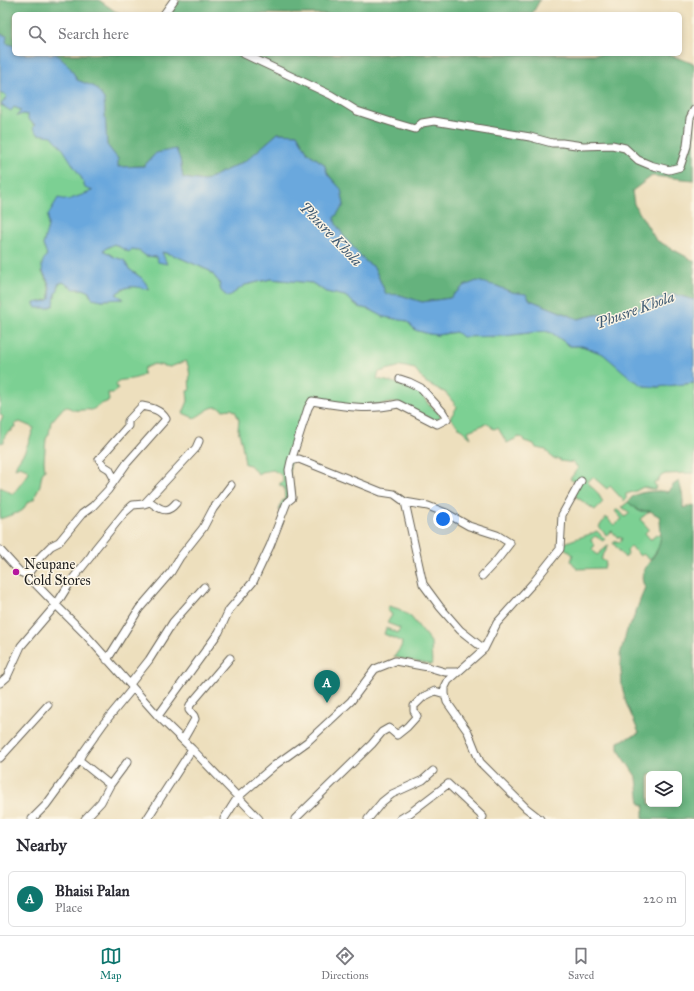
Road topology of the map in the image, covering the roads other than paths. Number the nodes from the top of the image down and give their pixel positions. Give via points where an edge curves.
1 (174, 0) edge
2 (165, 12) edge
3 (248, 56) edge
4 (694, 110) edge
5 (400, 379) dead end
6 (199, 442) dead end
7 (291, 461) junction
8 (115, 480) junction
9 (581, 481) dead end
10 (231, 485) dead end
11 (405, 502) junction
12 (176, 503) dead end
13 (144, 504) junction
14 (0, 552) edge
15 (27, 576) junction
16 (482, 576) dead end
17 (204, 587) dead end
18 (56, 605) junction
19 (484, 649) junction
20 (230, 658) dead end
21 (107, 660) junction
22 (458, 672) junction
23 (0, 683) edge
24 (131, 686) junction
25 (445, 694) junction
26 (48, 705) dead end
27 (158, 716) junction
28 (183, 740) junction
29 (192, 749) junction
30 (0, 758) edge
31 (79, 760) junction
32 (128, 761) dead end
33 (433, 771) dead end
34 (110, 785) junction
35 (238, 797) junction
36 (32, 819) edge
37 (85, 819) edge
38 (147, 819) edge
39 (224, 819) edge
40 (259, 819) edge
41 (295, 819) edge
42 (368, 819) edge
43 (400, 819) edge
44 (482, 819) edge
45 (540, 819) edge

1 - 2 street
3 - 4 street via 331,95 357,111 402,126 415,129 422,123 434,121 552,143 612,145 625,148 638,160 669,170 680,167
5 - 7 street via 421,388 447,419 437,424 398,404 362,408 312,401
6 - 13 street
7 - 11 street via 299,458 381,492 394,494
7 - 27 street via 289,470 292,498 287,502 253,582 229,610 219,632
8 - 8 street via 166,419 163,413 142,406 99,459
8 - 15 street via 59,542 41,556
9 - 19 street via 562,515 560,549 497,623
10 - 21 street via 171,572 139,609
11 - 16 street via 428,506 446,513 468,526 498,534 510,543
11 - 19 street via 423,584 460,630
12 - 13 street via 166,511 150,502
13 - 18 street via 133,505 125,512 71,581
14 - 15 street
15 - 18 street
17 - 24 street via 172,622
18 - 21 street
18 - 23 street via 21,646 6,677
19 - 22 street
20 - 28 street via 190,705 189,710 195,719
21 - 24 street
22 - 25 street via 448,681
22 - 35 street via 445,672 395,661 375,669 351,701 307,742
24 - 27 street
24 - 31 street
25 - 41 street via 436,691 423,697 414,706 417,716 408,727 397,735 389,728 382,732
25 - 45 street via 447,702 468,732 480,762
26 - 30 street
27 - 28 street
28 - 29 street
29 - 35 street
29 - 38 street
31 - 34 street
31 - 36 street via 46,805
32 - 34 street
33 - 42 street via 423,780 387,798
34 - 37 street via 101,802
35 - 39 street
35 - 40 street
43 - 44 street via 448,784 478,811

